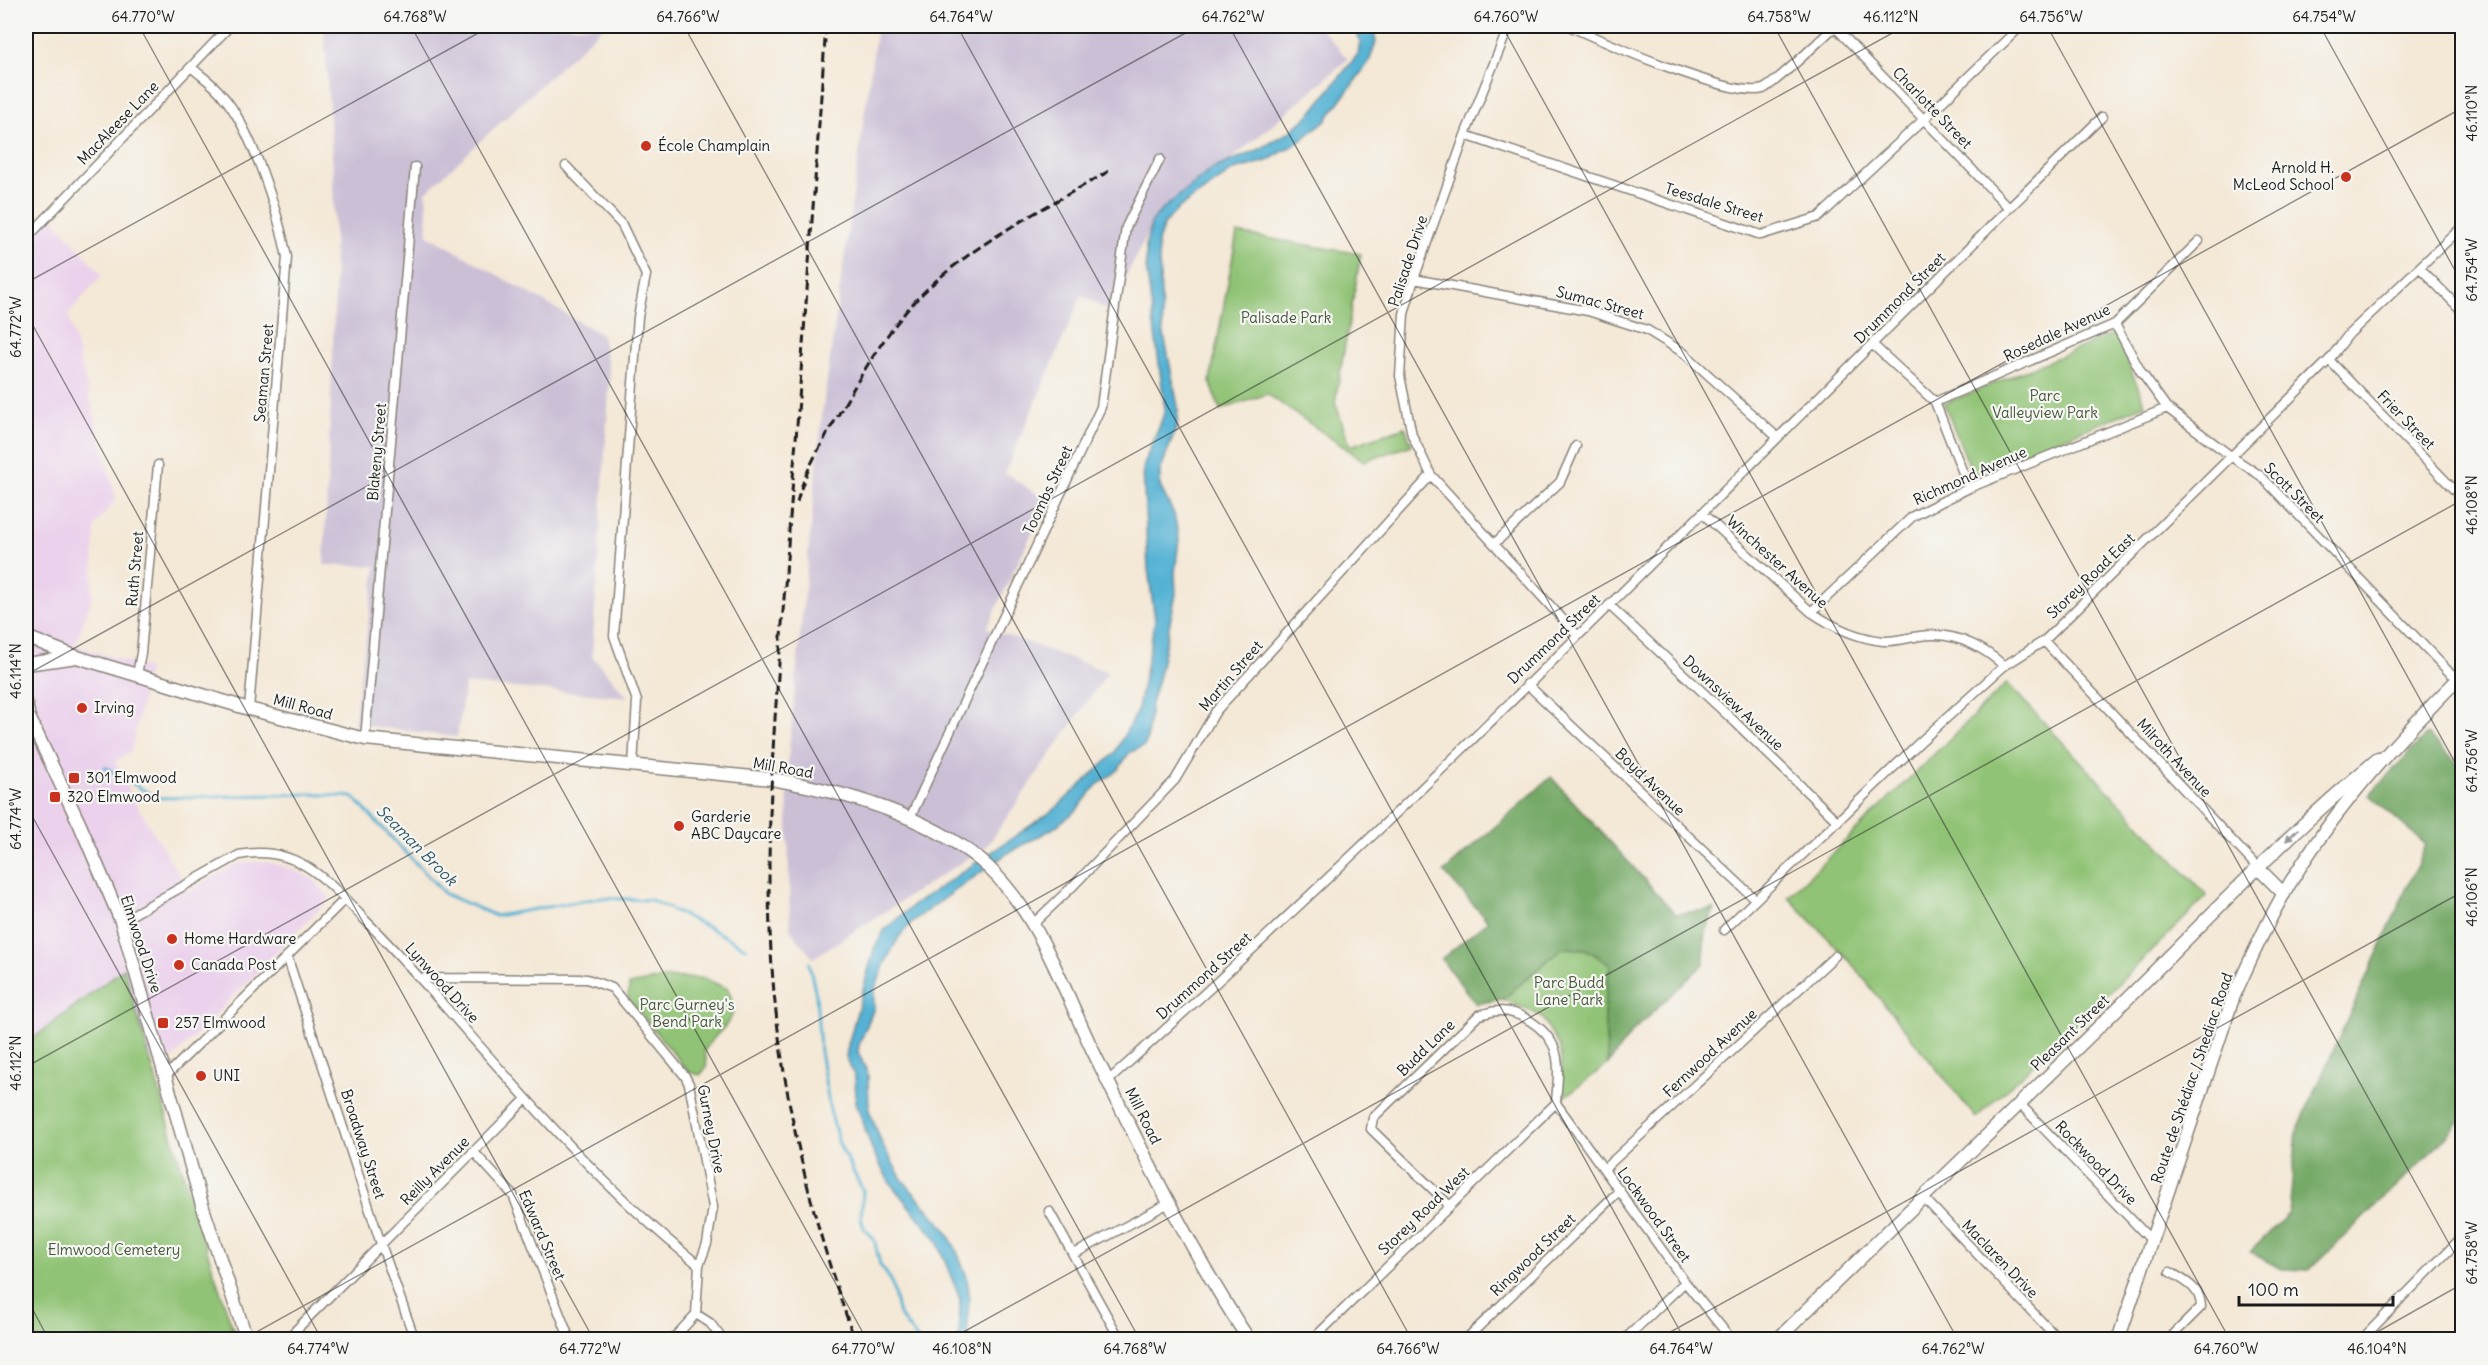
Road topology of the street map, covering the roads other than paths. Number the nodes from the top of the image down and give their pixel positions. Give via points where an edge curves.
1 (230, 26) edge
2 (1509, 26) edge
3 (1569, 26) edge
4 (1835, 26) edge
5 (2021, 26) edge
6 (191, 67) junction
7 (2103, 117) dead end
8 (1924, 118) junction
9 (1466, 135) junction
10 (1160, 159) dead end
11 (566, 166) dead end
12 (415, 167) dead end
13 (2009, 208) junction
14 (2463, 227) edge
15 (26, 239) edge
16 (2199, 241) dead end
17 (2421, 268) junction
18 (1414, 279) junction
19 (2463, 311) edge
20 (2115, 324) junction
21 (1872, 344) junction
22 (2330, 360) junction
23 (1935, 402) junction
24 (2167, 408) junction
25 (1778, 437) junction
26 (1576, 446) dead end
27 (2232, 457) junction
28 (158, 465) dead end
29 (1431, 475) junction
30 (1969, 488) junction
31 (2463, 498) edge
32 (1703, 514) junction
33 (1494, 544) junction
34 (1609, 605) junction
35 (1811, 612) junction
36 (1577, 635) junction
37 (26, 637) edge
38 (2044, 641) junction
39 (77, 657) junction
40 (26, 664) edge
41 (2004, 666) junction
42 (137, 675) junction
43 (2462, 677) edge
44 (1527, 684) junction
45 (26, 704) edge
46 (249, 709) junction
47 (27, 718) edge
48 (364, 740) junction
49 (2387, 752) junction
50 (633, 765) junction
51 (910, 818) junction
52 (1838, 822) junction
53 (2258, 868) junction
54 (2284, 894) junction
55 (345, 899) junction
56 (1755, 899) junction
57 (121, 921) junction
58 (1033, 924) junction
59 (1724, 930) dead end
60 (287, 956) junction
61 (1835, 957) dead end
62 (420, 978) junction
63 (166, 1076) junction
64 (1108, 1081) junction
65 (526, 1099) junction
66 (1556, 1103) junction
67 (2020, 1104) junction
68 (473, 1151) junction
69 (1604, 1169) junction
70 (1620, 1190) junction
71 (1923, 1197) junction
72 (1169, 1203) junction
73 (1449, 1205) junction
74 (1049, 1211) dead end
75 (2463, 1237) edge
76 (2152, 1241) junction
77 (381, 1244) junction
78 (1074, 1254) junction
79 (699, 1265) junction
80 (2170, 1272) dead end
81 (1686, 1282) junction
82 (696, 1314) junction
83 (1117, 1334) dead end
84 (247, 1340) edge
85 (286, 1340) edge
86 (415, 1340) edge
87 (570, 1340) edge
88 (672, 1340) edge
89 (723, 1340) edge
90 (1249, 1340) edge
91 (1312, 1340) edge
92 (1465, 1340) edge
93 (1624, 1340) edge
94 (1732, 1340) edge
95 (1777, 1340) edge
96 (2058, 1340) edge
97 (2118, 1340) edge
98 (2168, 1340) edge
99 (2361, 1340) edge

1 - 6 street, MacAleese Lane
2 - 9 street, Palisade Drive
3 - 4 street via 1620,50 1740,90 1764,89
4 - 8 street, Charlotte Street
5 - 8 street, Teesdale Street
6 - 15 street, MacAleese Lane
6 - 46 street, Seaman Street via 222,94 243,124 280,225 287,257
7 - 13 street, Drummond Street
8 - 9 street, Teesdale Street via 1819,217 1761,235
8 - 13 street, Charlotte Street
9 - 18 street, Palisade Drive
10 - 51 street, Toombs Street via 1126,227 1101,407
11 - 50 street via 622,225 646,275 638,317 614,636 637,701
12 - 48 street, Blakeny Street
13 - 21 street, Drummond Street
14 - 17 street, Storey Road East
16 - 20 street, Rosedale Avenue
17 - 19 street
17 - 22 street, Storey Road East via 2349,334
18 - 25 street, Sumac Street via 1588,311 1647,330 1684,353
18 - 29 street, Palisade Drive via 1404,314 1400,376 1412,435
20 - 23 street, Rosedale Avenue
20 - 24 street, Scott Street via 2141,372
21 - 23 street
21 - 25 street, Drummond Street
22 - 27 street, Storey Road East
22 - 31 street, Frier Street
23 - 30 street
24 - 27 street, Scott Street
24 - 30 street, Richmond Avenue
25 - 32 street, Drummond Street
26 - 33 street via 1560,482
27 - 38 street, Storey Road East
27 - 43 street, Scott Street via 2261,476 2450,673
28 - 42 street, Ruth Street
29 - 33 street, Palisade Drive
29 - 58 street, Martin Street via 1216,711 1175,780
30 - 35 street, Richmond Avenue via 1913,516
32 - 34 street, Drummond Street
32 - 35 street, Winchester Avenue
33 - 36 street, Palisade Drive
34 - 36 street, Drummond Street
34 - 52 street, Downsview Avenue
35 - 41 street, Winchester Avenue via 1829,625 1885,641 1934,634 1970,642
36 - 44 street, Drummond Street
37 - 39 street
38 - 41 street, Storey Road East
38 - 53 street, Milroth Avenue
39 - 40 street, Mill Road
39 - 42 street, Mill Road
41 - 52 street, Storey Road East
42 - 46 street, Mill Road
43 - 49 street, Route de Shédiac / Shediac Road
44 - 56 street, Boyd Avenue
44 - 64 street, Drummond Street via 1312,896
45 - 47 street, Elmwood Drive
46 - 48 street, Mill Road
47 - 57 street, Elmwood Drive
48 - 50 street, Mill Road
49 -> 53 street, Pleasant Street via 2327,801
49 - 54 street, Route de Shédiac / Shediac Road via 2322,835
50 - 51 street, Mill Road via 794,783
51 - 58 street, Mill Road via 967,849 1007,887
52 - 56 street, Storey Road East
53 - 54 street, Milroth Avenue
53 - 67 street, Pleasant Street
54 - 76 street, Route de Shédiac / Shediac Road via 2233,998
55 - 57 street, Lynwood Drive via 312,870 283,855 257,852 239,855
55 - 60 street
55 - 62 street, Lynwood Drive
56 - 59 street, Storey Road East
57 - 63 street, Elmwood Drive
58 - 64 street, Mill Road
60 - 63 street
60 - 77 street, Broadway Street
61 - 69 street, Fernwood Avenue
62 - 65 street, Lynwood Drive
62 - 79 street, Gurney Drive via 587,979 612,988 689,1084 713,1208
63 - 84 street, Elmwood Drive via 202,1205
64 - 72 street, Mill Road
65 - 68 street, Reilly Avenue
65 - 79 street, Lynwood Drive via 658,1233
66 - 69 street, Lockwood Street
66 - 73 street, Storey Road West
66 - 73 street, Budd Lane via 1558,1072 1554,1047 1540,1028 1522,1016 1498,1011 1479,1015 1373,1118 1371,1129
67 - 71 street, Pleasant Street
67 - 76 street, Rockwood Drive
68 - 77 street, Reilly Avenue
68 - 87 street, Edward Street via 513,1195
69 - 70 street, Lockwood Street
70 - 81 street, Lockwood Street
70 - 92 street, Ringwood Street
71 - 95 street, Pleasant Street
71 - 96 street, Maclaren Drive
72 - 78 street
72 - 90 street, Mill Road
73 - 91 street, Storey Road West
74 - 78 street
75 - 99 street
76 - 97 street, Route de Shédiac / Shediac Road
77 - 85 street, Reilly Avenue
77 - 86 street, Broadway Street
78 - 83 street
79 - 82 street, Gurney Drive
80 - 98 street via 2190,1284 2201,1297 2201,1307
81 - 93 street
81 - 94 street, Lockwood Street
82 - 88 street
82 - 89 street via 710,1323

